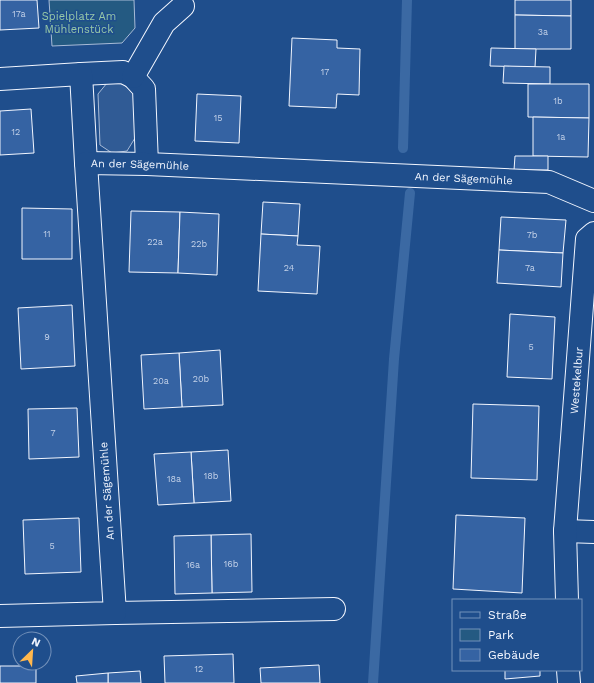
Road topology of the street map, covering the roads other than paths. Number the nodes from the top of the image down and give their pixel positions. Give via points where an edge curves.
1 (183, 6) dead end
2 (81, 74) junction
3 (133, 77) junction
4 (0, 79) edge
5 (86, 163) junction
6 (147, 164) junction
7 (594, 201) edge
8 (594, 233) edge
9 (565, 531) junction
10 (594, 532) edge
11 (567, 599) edge
12 (334, 609) dead end
13 (115, 613) junction
14 (0, 616) edge
15 (568, 671) edge
16 (568, 683) edge

1 - 3 street via 164,23
2 - 3 street via 123,72
2 - 4 street
2 - 5 street
3 - 6 street via 144,89
5 - 6 street, An der Sägemühle
5 - 13 street, An der Sägemühle
6 - 7 street, An der Sägemühle via 549,182
8 - 9 street, Westekelbur via 587,239
9 - 10 street
9 - 11 street, Westekelbur
12 - 13 street
13 - 14 street
15 - 16 street

